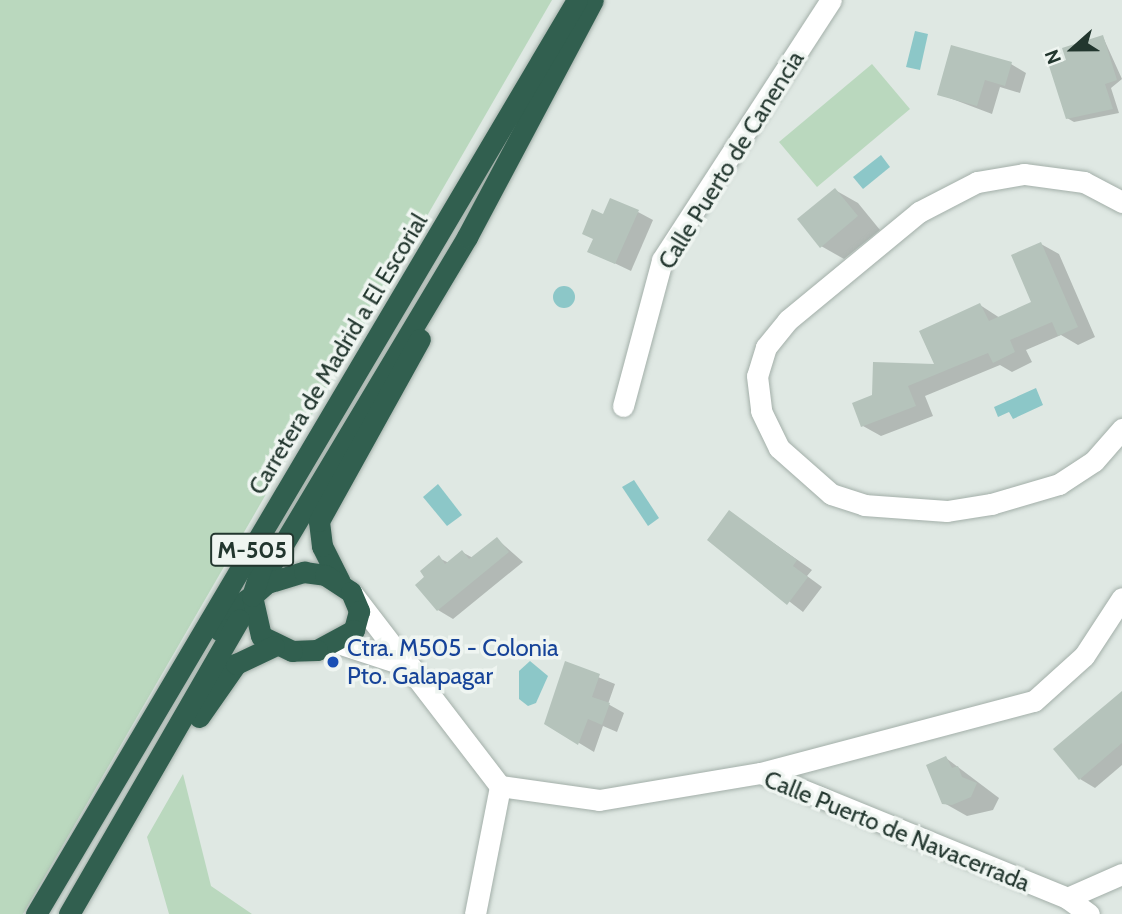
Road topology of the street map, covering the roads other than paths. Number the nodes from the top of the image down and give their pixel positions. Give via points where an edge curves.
1 (577, 0) edge
2 (593, 0) edge
3 (831, 0) edge
4 (1122, 202) edge
5 (445, 227) junction
6 (467, 237) junction
7 (623, 406) dead end
8 (1122, 429) edge
9 (345, 587) junction
10 (252, 596) junction
11 (1122, 598) edge
12 (338, 643) junction
13 (274, 646) junction
14 (411, 667) junction
15 (761, 773) junction
16 (500, 786) junction
17 (60, 874) junction
18 (93, 874) junction
19 (1122, 874) edge
20 (1066, 898) junction
21 (37, 914) edge
22 (69, 914) edge
23 (475, 914) edge
24 (1089, 914) edge

1 - 5 highway, Carretera de Madrid a El Escorial / M-505
2 - 6 highway, Carretera de Madrid a El Escorial / M-505
3 - 7 street, Calle Puerto de Canencia via 662,260
4 - 8 street via 1084,182 1024,174 977,182 919,212 788,320 766,347 757,376 761,411 779,448 831,494 864,505 947,511 1059,484 1094,461
5 - 10 highway via 411,304 254,572
5 - 17 highway, Carretera de Madrid a El Escorial / M-505
6 - 9 highway, M-505 via 411,359 319,521 322,546
6 - 10 highway, Carretera de Madrid a El Escorial / M-505
9 - 10 highway via 304,572 282,575
9 - 12 highway via 359,611 354,630
9 - 14 street
10 - 13 highway via 252,618
10 - 17 highway via 231,610 107,820
10 - 18 highway, Carretera de Madrid a El Escorial / M-505
11 - 15 street via 1084,656 1034,701
12 - 13 highway via 317,650
12 - 14 street
13 - 18 highway via 236,664 107,866
14 - 16 street
15 - 16 street, Calle Puerto de Navacerrada via 599,800
15 - 20 street, Calle Puerto de Navacerrada
16 - 23 street
17 - 21 highway, Carretera de Madrid a El Escorial / M-505
18 - 22 highway, Carretera de Madrid a El Escorial / M-505
19 - 20 street
20 - 24 street, Calle Puerto de Navacerrada

